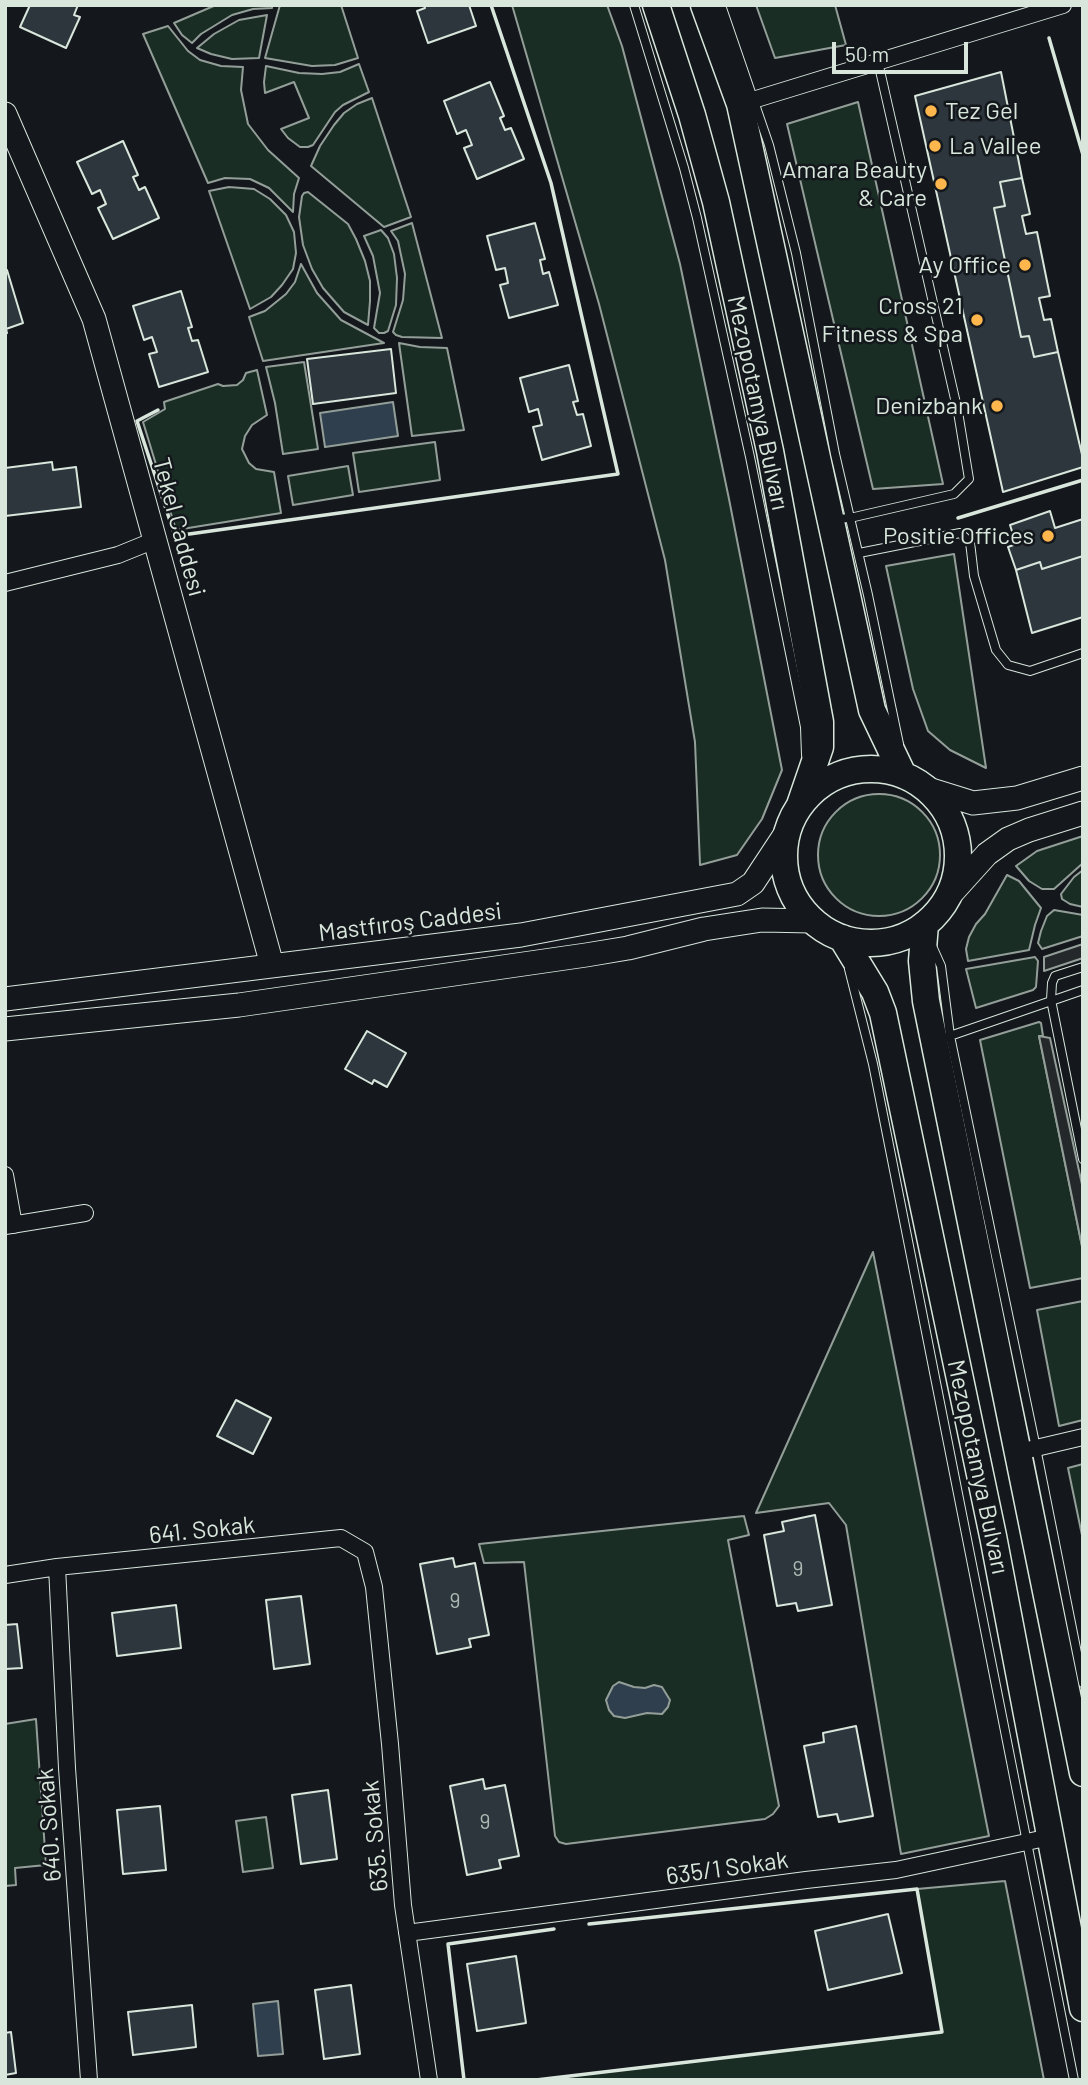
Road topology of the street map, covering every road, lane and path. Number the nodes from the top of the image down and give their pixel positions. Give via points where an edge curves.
1 (634, 5) edge
2 (656, 5) edge
3 (704, 5) edge
4 (721, 5) edge
5 (1063, 5) edge
6 (878, 62) junction
7 (747, 102) junction
8 (5, 114) edge
9 (840, 519) junction
10 (155, 540) junction
11 (859, 554) junction
12 (5, 583) edge
13 (1083, 653) edge
14 (903, 775) junction
15 (1083, 778) edge
16 (928, 789) junction
17 (800, 805) junction
18 (1083, 813) edge
19 (788, 830) junction
20 (950, 895) junction
21 (813, 921) junction
22 (925, 927) junction
23 (843, 940) junction
24 (272, 965) junction
25 (1083, 967) edge
26 (1083, 990) edge
27 (5, 999) edge
28 (1051, 1000) junction
29 (5, 1029) edge
30 (943, 1039) junction
31 (1083, 1159) edge
32 (5, 1175) edge
33 (85, 1213) dead end
34 (10, 1225) edge
35 (1083, 1437) edge
36 (1028, 1450) junction
37 (57, 1567) junction
38 (5, 1575) edge
39 (374, 1587) joint
40 (1083, 1683) edge
41 (1083, 1773) edge
42 (1039, 1839) junction
43 (407, 1933) junction
44 (1083, 2008) edge
45 (89, 2080) edge
46 (429, 2080) edge
47 (1074, 2080) edge

1 - 17 lane via 694,205 750,457 805,727
2 - 17 main road, Mezopotamya Bulvarı via 716,202 770,451 820,722 820,747
3 - 7 main road, Mezopotamya Bulvarı
4 - 7 lane
5 - 6 street
6 - 7 street
6 - 9 lane via 958,412 969,479 954,495
7 - 9 main road, Mezopotamya Bulvarı
8 - 10 main road, Tekel Caddesi via 94,319
9 - 11 lane
9 - 14 main road, Mezopotamya Bulvarı via 872,710
10 - 12 street via 117,555
10 - 24 main road, Tekel Caddesi
11 - 13 lane via 960,533 970,542 974,576 996,650 1007,665 1030,671
11 - 14 lane
14 - 16 main road
14 - 17 main road via 876,769 847,772 821,784
15 - 16 main road via 1017,798 973,803
16 - 20 main road via 946,811 957,838 958,867
17 - 19 main road
18 - 20 main road via 1008,839 987,854
19 - 21 main road via 783,855 787,880
19 - 24 main road, Mastfıroş Caddesi via 753,883 737,894 521,935
20 - 22 main road
21 - 23 main road
21 - 29 main road via 762,920 586,956 239,1004
22 - 23 main road via 885,942
22 - 30 main road, Mezopotamya Bulvarı via 926,1001
23 - 42 main road, Mezopotamya Bulvarı via 883,1013 993,1536
24 - 27 main road, Mastfıroş Caddesi
25 - 28 lane via 1055,976
26 - 28 lane
28 - 30 lane
28 - 31 lane
30 - 36 main road, Mezopotamya Bulvarı
32 - 34 street
33 - 34 street
35 - 36 street
36 - 40 lane
36 - 41 main road, Mezopotamya Bulvarı
37 - 38 street, 641. Sokak
37 - 39 street, 641. Sokak via 341,1538 365,1552
37 - 45 street, 640. Sokak
39 - 43 street, 635. Sokak
42 - 43 street, 635/1 Sokak via 896,1870
42 - 44 main road, Mezopotamya Bulvarı
42 - 47 lane
43 - 46 street, 635. Sokak

